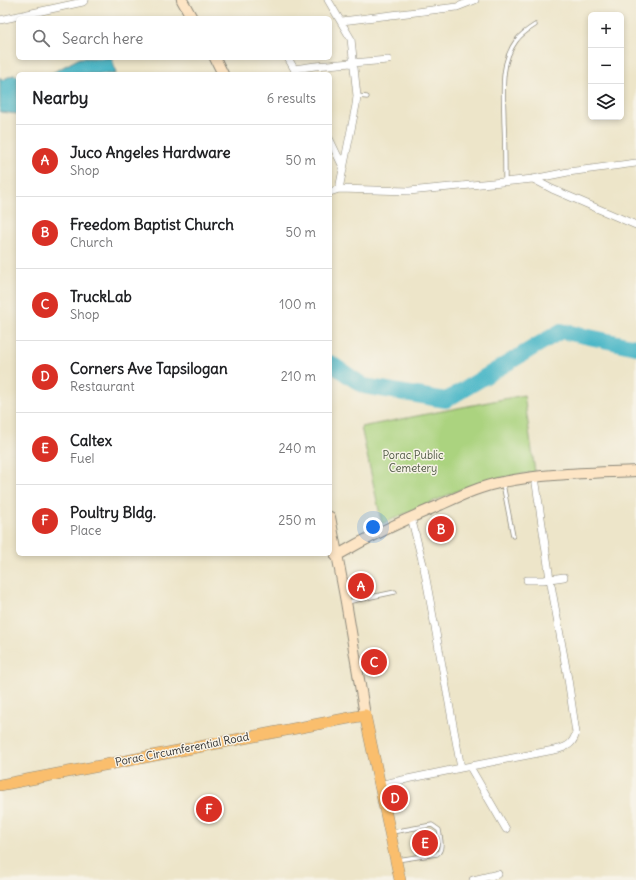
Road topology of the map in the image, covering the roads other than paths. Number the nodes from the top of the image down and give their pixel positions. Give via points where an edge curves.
1 (85, 0) edge
2 (182, 0) edge
3 (328, 0) edge
4 (475, 0) edge
5 (18, 16) edge
6 (191, 16) edge
7 (16, 17) edge
8 (0, 20) edge
9 (342, 21) junction
10 (534, 25) dead end
11 (215, 60) edge
12 (289, 60) edge
13 (388, 60) dead end
14 (353, 64) junction
15 (222, 72) edge
16 (296, 72) edge
17 (357, 96) junction
18 (367, 97) dead end
19 (332, 144) edge
20 (636, 163) edge
21 (343, 167) junction
22 (533, 180) junction
23 (505, 181) junction
24 (339, 189) junction
25 (332, 191) edge
26 (636, 225) edge
27 (636, 471) edge
28 (535, 477) junction
29 (503, 482) junction
30 (410, 517) junction
31 (332, 530) edge
32 (513, 536) dead end
33 (336, 556) junction
34 (564, 577) dead end
35 (550, 579) junction
36 (527, 580) dead end
37 (395, 592) dead end
38 (346, 602) junction
39 (364, 715) junction
40 (470, 767) junction
41 (461, 768) junction
42 (0, 785) edge
43 (378, 785) junction
44 (506, 829) dead end
45 (389, 832) junction
46 (395, 861) junction
47 (498, 874) dead end
48 (400, 880) edge
49 (473, 880) edge

1 - 5 street
2 - 6 street
3 - 9 street
4 - 9 street via 457,7
7 - 8 street
9 - 14 street via 352,39
10 - 23 lane via 515,41 506,65
11 - 15 street
12 - 16 street
13 - 14 street
14 - 16 street via 315,66
14 - 17 street
17 - 18 lane
17 - 21 street
19 - 21 street
20 - 22 street via 568,172
21 - 24 street
22 - 23 street
22 - 26 street
23 - 24 street via 409,191
24 - 25 street
27 - 28 street
28 - 29 street
28 - 35 street
29 - 30 street via 467,493
29 - 32 lane
30 - 33 street
30 - 41 street via 424,568
31 - 33 street
33 - 38 street
34 - 35 street
35 - 36 street
35 - 40 street via 576,733 574,740 568,746 559,749
37 - 38 lane
38 - 39 street
39 - 42 main road, Porac Circumferential Road
39 - 43 main road
40 - 41 street
40 - 44 street
41 - 43 street
43 - 45 main road
45 - 46 main road
45 - 46 lane via 432,825 438,830 440,852
46 - 48 main road
47 - 49 street

